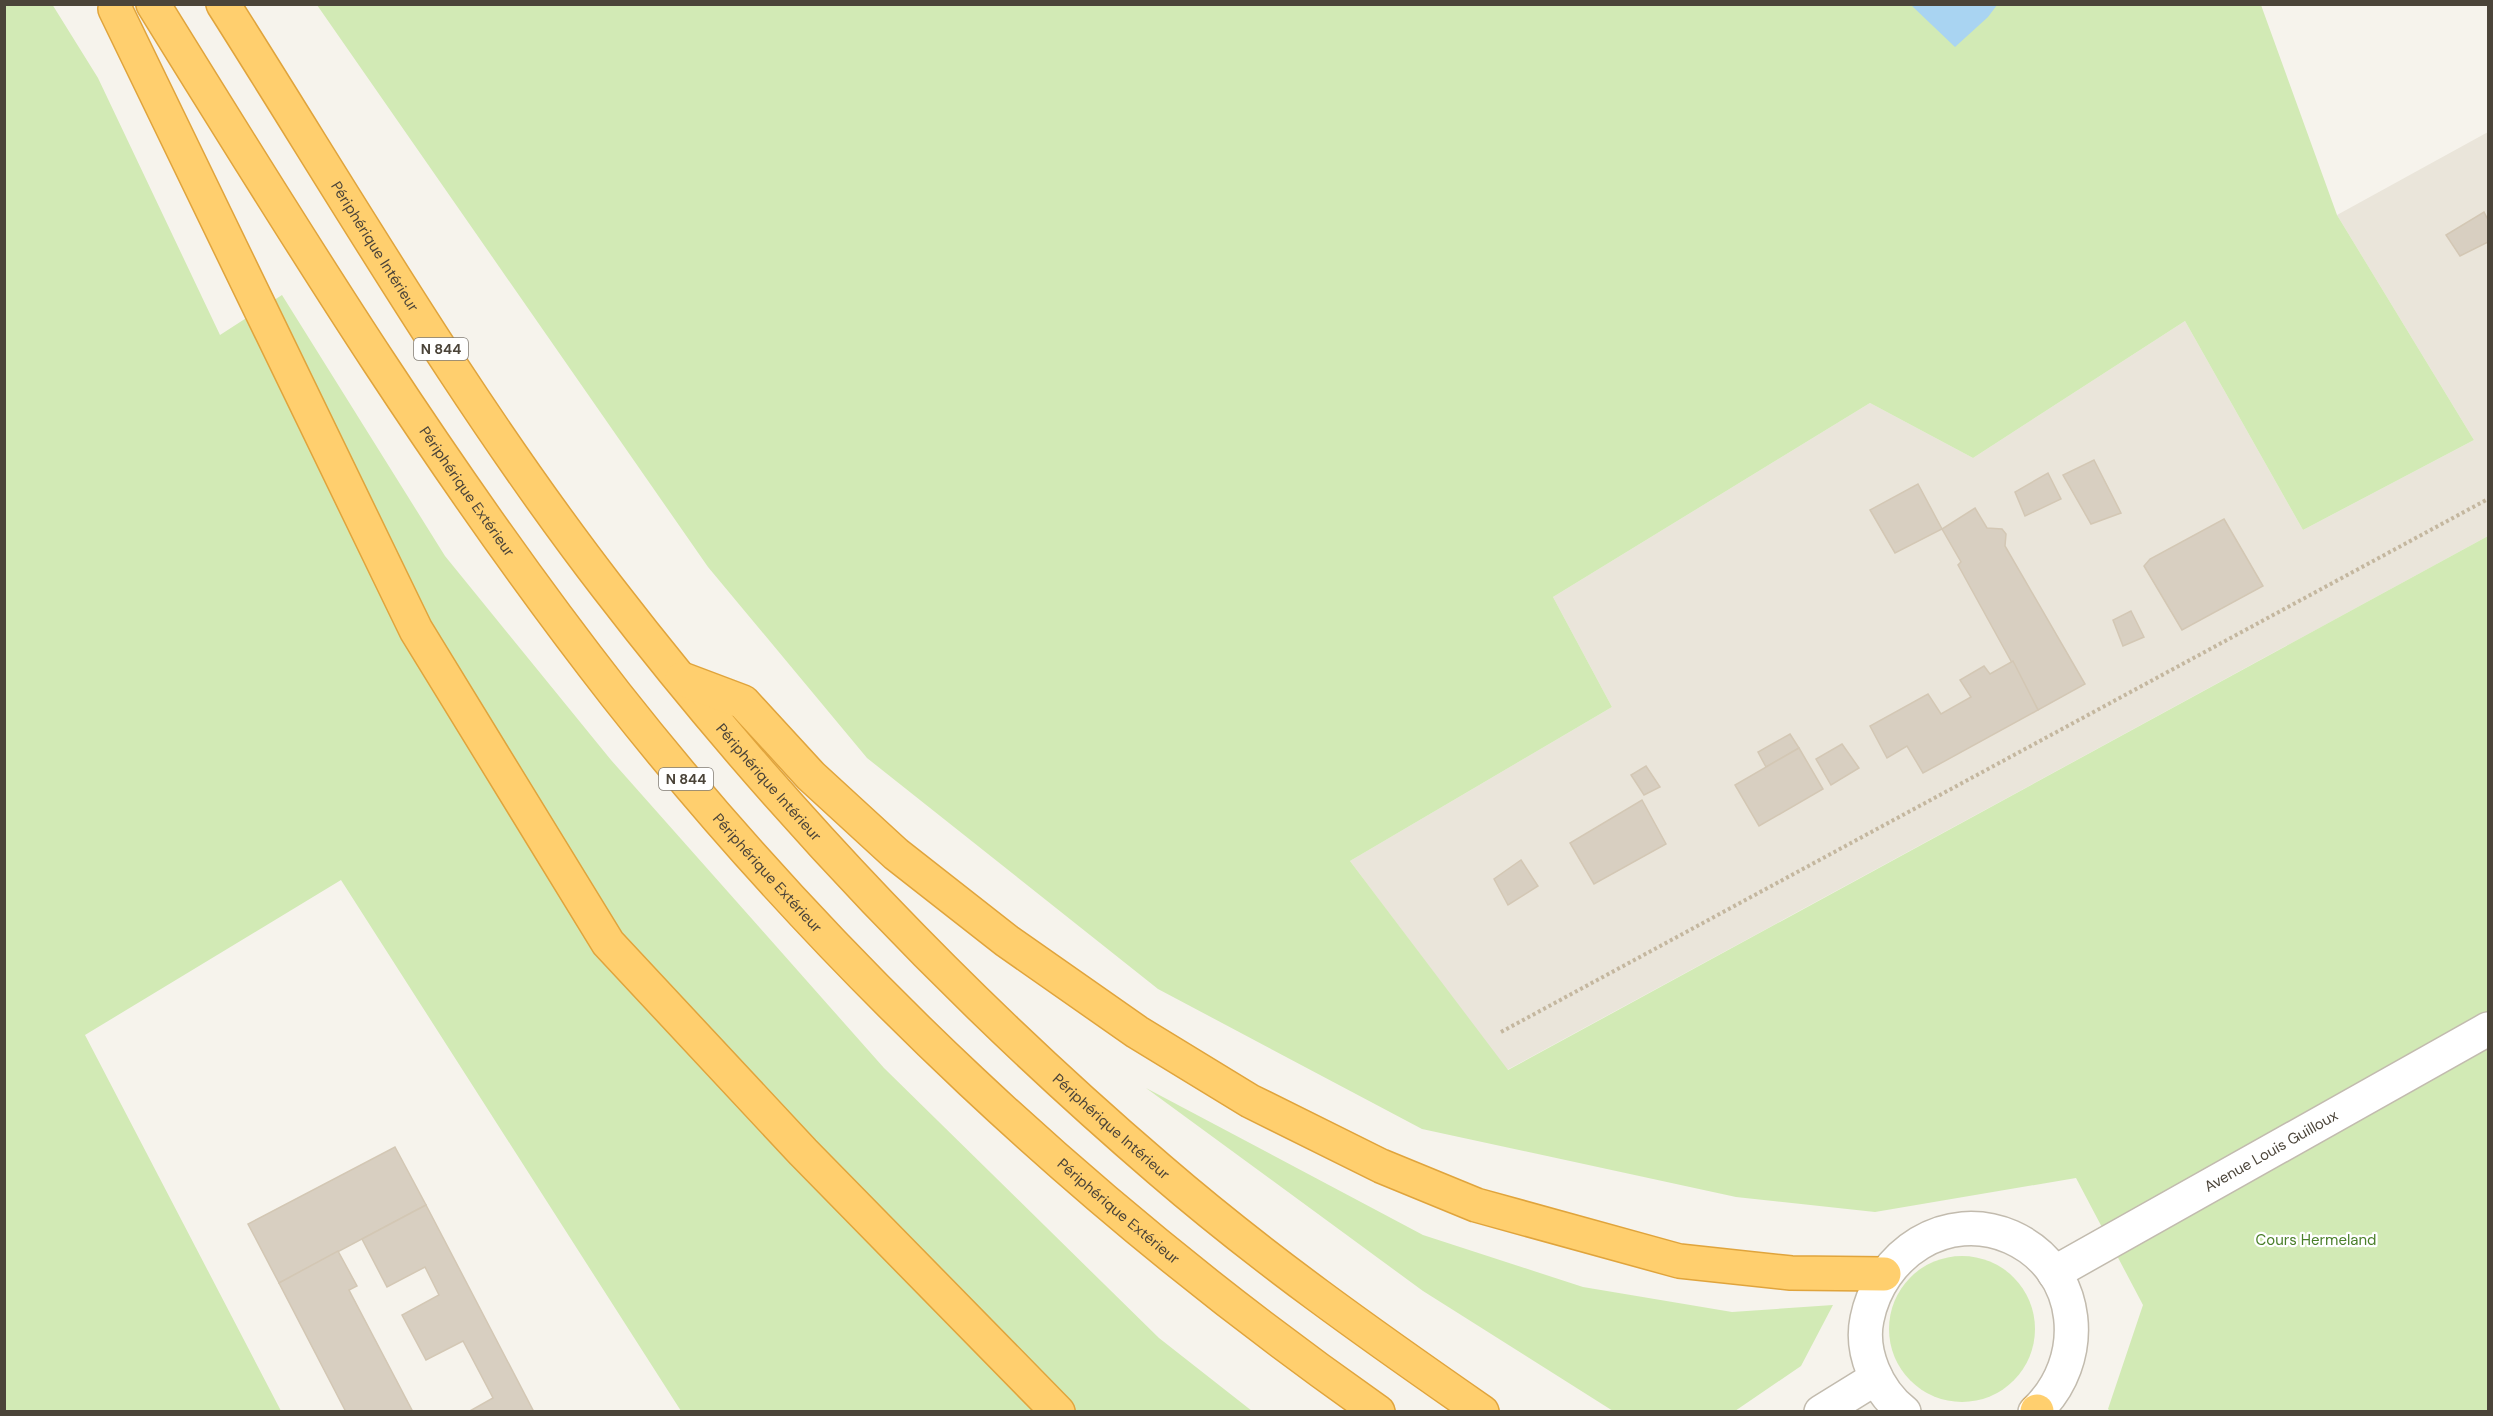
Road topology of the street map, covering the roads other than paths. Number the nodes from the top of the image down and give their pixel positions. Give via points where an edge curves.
1 (116, 4) edge
2 (153, 4) edge
3 (223, 4) edge
4 (679, 678) junction
5 (2488, 1029) edge
6 (2054, 1273) junction
7 (1884, 1274) junction
8 (1876, 1378) junction
9 (2036, 1411) edge
10 (1058, 1412) edge
11 (1378, 1412) edge
12 (1482, 1412) edge
13 (1821, 1412) edge
14 (1904, 1412) edge

1 - 10 highway via 120,20 416,630 608,944 803,1152
2 - 11 highway, Périphérique Extérieur / N 844 via 402,396 530,580 674,766 782,888 977,1085 1096,1193 1167,1251
3 - 4 highway, Périphérique Intérieur / N 844 via 503,443 606,586
4 - 7 highway via 743,702 811,776 896,854 1026,954 1137,1032 1250,1101 1361,1156 1476,1205 1679,1261 1791,1273
4 - 12 highway, Périphérique Intérieur / N 844 via 836,860 1048,1072 1266,1257
5 - 6 street, Avenue Louis Guilloux
6 - 7 street via 2035,1252 2011,1237 1964,1230 1927,1237 1903,1253
6 - 9 street via 2068,1300 2073,1330 2069,1360 2056,1388
7 - 8 street via 1871,1298 1866,1325 1867,1352
8 - 13 street
8 - 14 street

